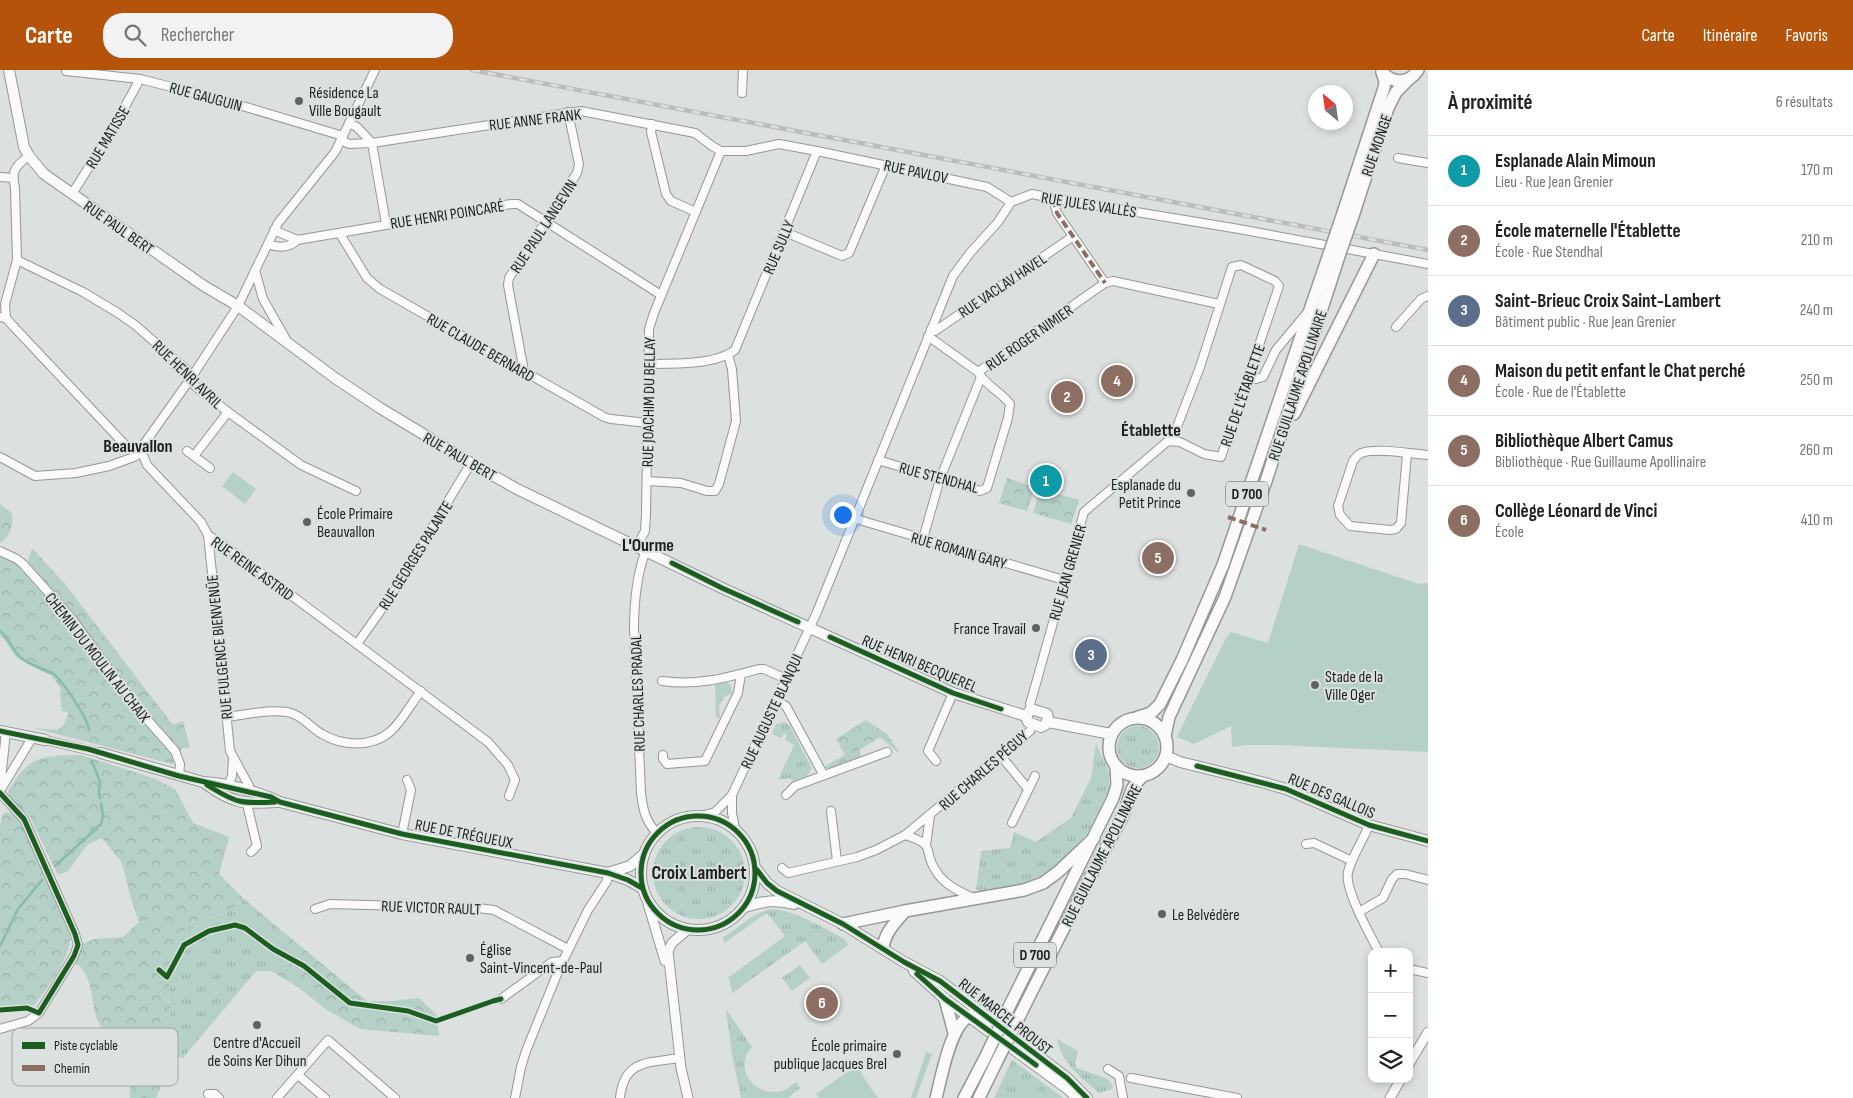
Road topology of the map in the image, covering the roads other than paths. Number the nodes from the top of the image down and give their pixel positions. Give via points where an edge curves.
1 (9, 70) edge
2 (376, 70) edge
3 (743, 70) edge
4 (66, 71) edge
5 (1382, 71) edge
6 (1417, 73) edge
7 (140, 79) junction
8 (742, 93) dead end
9 (568, 112) junction
10 (349, 123) junction
11 (652, 124) junction
12 (342, 138) junction
13 (372, 143) junction
14 (721, 151) junction
15 (817, 151) junction
16 (29, 156) junction
17 (1398, 158) dead end
18 (1428, 163) edge
19 (886, 165) junction
20 (0, 177) edge
21 (13, 178) junction
22 (72, 194) junction
23 (1056, 198) junction
24 (1010, 202) junction
25 (696, 212) junction
26 (1348, 214) junction
27 (546, 220) junction
28 (386, 224) junction
29 (274, 230) junction
30 (785, 232) junction
31 (340, 234) junction
32 (1072, 237) junction
33 (297, 240) junction
34 (268, 244) junction
35 (1374, 254) junction
36 (1334, 255) junction
37 (17, 260) junction
38 (1428, 264) edge
39 (255, 270) junction
40 (1106, 284) junction
41 (661, 295) junction
42 (1428, 296) edge
43 (1219, 304) junction
44 (238, 306) junction
45 (1310, 308) junction
46 (3, 317) edge
47 (0, 325) edge
48 (1396, 327) dead end
49 (929, 332) junction
50 (288, 341) junction
51 (728, 355) junction
52 (648, 364) junction
53 (522, 371) junction
54 (979, 375) junction
55 (191, 378) junction
56 (1248, 378) junction
57 (228, 412) junction
58 (648, 423) junction
59 (1168, 441) junction
60 (1277, 446) junction
61 (187, 451) dead end
62 (142, 452) junction
63 (1407, 454) junction
64 (1428, 455) edge
65 (194, 456) junction
66 (0, 457) edge
67 (878, 460) junction
68 (470, 463) junction
69 (210, 468) dead end
70 (940, 478) junction
71 (646, 481) junction
72 (356, 490) dead end
73 (855, 518) junction
74 (208, 535) junction
75 (923, 539) junction
76 (642, 548) junction
77 (0, 551) edge
78 (1064, 580) junction
79 (810, 627) junction
80 (357, 644) junction
81 (741, 674) junction
82 (786, 679) junction
83 (662, 681) dead end
84 (421, 692) junction
85 (954, 693) junction
86 (776, 701) junction
87 (1030, 716) junction
88 (226, 717) junction
89 (1138, 718) junction
90 (1048, 722) junction
91 (3, 731) edge
92 (1111, 734) junction
93 (1165, 736) junction
94 (32, 738) junction
95 (45, 740) joint
96 (887, 752) dead end
97 (101, 753) joint
98 (663, 755) dead end
99 (1001, 756) junction
100 (1166, 756) junction
101 (233, 758) junction
102 (936, 761) dead end
103 (1116, 766) junction
104 (823, 774) junction
105 (179, 776) junction
106 (1035, 776) dead end
107 (1143, 776) junction
108 (407, 780) dead end
109 (203, 782) junction
110 (228, 786) junction
111 (252, 790) junction
112 (1028, 790) junction
113 (0, 791) edge
114 (732, 795) junction
115 (786, 795) dead end
116 (509, 796) dead end
117 (238, 801) junction
118 (280, 802) junction
119 (831, 811) dead end
120 (930, 815) junction
121 (705, 816) junction
122 (1012, 823) dead end
123 (1369, 826) junction
124 (735, 828) junction
125 (657, 833) junction
126 (402, 834) junction
127 (905, 835) junction
128 (1094, 838) junction
129 (1428, 841) edge
130 (1306, 844) dead end
131 (926, 845) junction
132 (251, 852) dead end
133 (644, 854) junction
134 (837, 861) junction
135 (1352, 861) junction
136 (782, 868) dead end
137 (756, 870) junction
138 (608, 873) junction
139 (1428, 880) edge
140 (644, 892) junction
141 (974, 899) junction
142 (745, 907) junction
143 (808, 908) junction
144 (315, 909) dead end
145 (905, 911) junction
146 (1358, 912) junction
147 (843, 924) junction
148 (687, 930) junction
149 (883, 948) junction
150 (1377, 948) edge
151 (568, 950) junction
152 (562, 961) junction
153 (904, 962) junction
154 (1413, 971) edge
155 (1428, 974) edge
156 (673, 984) junction
157 (501, 999) dead end
158 (945, 999) junction
159 (968, 1017) junction
160 (989, 1020) junction
161 (0, 1028) edge
162 (1428, 1032) edge
163 (954, 1033) junction
164 (1413, 1057) edge
165 (680, 1058) junction
166 (1000, 1065) junction
167 (1108, 1070) dead end
168 (298, 1075) junction
169 (1131, 1078) dead end
170 (1399, 1083) edge
171 (208, 1094) dead end
172 (1120, 1096) edge
173 (220, 1098) edge
174 (278, 1098) edge
175 (325, 1098) edge
176 (395, 1098) edge
177 (515, 1098) edge
178 (620, 1098) edge
179 (688, 1098) edge
180 (936, 1098) edge
181 (964, 1098) edge
182 (979, 1098) edge
183 (987, 1098) edge
184 (1078, 1098) edge
185 (1088, 1098) edge
186 (1237, 1098) edge
187 (1390, 1098) edge

1 - 16 main road, RUE PAUL BERT via 21,136
2 - 10 street
3 - 8 street
4 - 7 street, RUE GAUGUIN
5 - 6 main road via 1392,80 1403,81
5 - 26 main road, RUE MONGE / D 700 via 1384,88
6 - 26 main road, RUE MONGE / D 700 via 1402,85 1388,108
7 - 12 street, RUE GAUGUIN via 219,99
7 - 22 street, RUE MATISSE
9 - 11 street, RUE ANNE FRANK via 581,111
9 - 13 street, RUE ANNE FRANK
9 - 27 street, RUE PAUL LANGEVIN via 579,168
10 - 12 street
10 - 13 street
11 - 14 street, RUE ANNE FRANK via 695,133
11 - 25 street via 651,132 666,194 671,201
12 - 13 street, RUE ANNE FRANK via 349,144
12 - 29 street via 335,152
13 - 28 street
14 - 15 street via 746,151 779,144
14 - 25 street, RUE JOACHIM DU BELLAY
15 - 19 street, RUE PAVLOV
15 - 30 street, RUE SULLY
16 - 21 street via 14,171
16 - 22 main road, RUE PAUL BERT via 44,174
17 - 18 street
19 - 24 street, RUE PAVLOV via 987,187
19 - 30 street via 849,253 842,256
20 - 21 street
21 - 37 street
22 - 44 main road, RUE PAUL BERT
23 - 24 street, RUE JULES VALLÈS via 1032,194
23 - 32 street via 1054,206
23 - 35 street, RUE JULES VALLÈS
24 - 49 street via 998,222 953,276
25 - 41 street, RUE JOACHIM DU BELLAY
26 - 36 main road, D 700, bridge
27 - 28 street, RUE HENRI POINCARÉ via 524,206 511,204
27 - 41 street, RUE HENRI POINCARÉ
27 - 53 street, RUE PAUL LANGEVIN via 508,284
28 - 31 street, RUE HENRI POINCARÉ
29 - 33 street
29 - 34 street
30 - 51 street, RUE SULLY via 737,345
31 - 33 street, RUE HENRI POINCARÉ
31 - 53 street, RUE CLAUDE BERNARD via 373,284
32 - 40 street
32 - 49 street, RUE VACLAV HAVEL
33 - 34 street, RUE HENRI POINCARÉ via 293,244 276,247
34 - 39 street
35 - 38 street, RUE JULES VALLÈS
35 - 60 main road
36 - 45 main road, RUE GUILLAUME APOLLINAIRE / D 700
36 - 60 main road, RUE GUILLAUME APOLLINAIRE / D 700
37 - 46 street
37 - 55 street, RUE HENRI AVRIL via 83,292 135,325 187,370
39 - 44 street
39 - 50 street, RUE PAUL BERT via 263,299
40 - 43 street via 1113,281
40 - 54 street, RUE ROGER NIMIER
41 - 52 street, RUE JOACHIM DU BELLAY via 648,329
42 - 48 street via 1421,299
43 - 56 street, RUE DE L'ÉTABLETTE via 1232,267 1241,265 1268,277 1279,286
43 - 59 street, RUE DE L'ÉTABLETTE via 1200,367 1175,432
44 - 50 main road, RUE PAUL BERT
44 - 55 street
45 - 56 street via 1276,350 1263,377
45 - 89 main road, RUE GUILLAUME APOLLINAIRE / D 700 via 1224,565 1160,704 1151,713
46 - 47 street
46 - 62 street via 128,448
49 - 54 street, RUE ROGER NIMIER
49 - 67 street
50 - 68 main road, RUE PAUL BERT via 335,378
51 - 52 street via 688,363
51 - 71 street via 736,422 715,491 681,483
52 - 58 street, RUE JOACHIM DU BELLAY
53 - 58 street, RUE CLAUDE BERNARD via 604,417
54 - 70 street
54 - 70 street, RUE STENDHAL via 1010,404 987,488 980,491
55 - 57 street, RUE HENRI AVRIL via 195,386
55 - 62 street via 144,444
56 - 59 street, RUE DE L'ÉTABLETTE via 1220,457 1204,454 1180,442
57 - 65 street
57 - 72 street, RUE HENRI AVRIL via 301,465
58 - 71 street, RUE JOACHIM DU BELLAY
59 - 78 street, RUE JEAN GRENIER via 1084,512
60 - 93 main road, RUE GUILLAUME APOLLINAIRE / D 700 via 1225,597 1169,717
61 - 65 street
62 - 66 street via 109,466 76,473 35,476
62 - 74 street, RUE REINE ASTRID via 147,465 201,522
63 - 63 street via 1370,451 1357,455 1338,506 1340,515 1350,526 1390,530 1398,527
63 - 64 street
65 - 69 street
67 - 70 street, RUE STENDHAL
67 - 73 street
68 - 76 main road, RUE PAUL BERT
68 - 80 street, RUE GEORGES PALANTE via 391,596
70 - 75 street
71 - 76 street, RUE JOACHIM DU BELLAY
73 - 75 street, RUE ROMAIN GARY
73 - 79 street
74 - 80 street, RUE REINE ASTRID
74 - 88 street, RUE FULGENCE BIENVENÜE
75 - 78 street, RUE ROMAIN GARY
76 - 79 main road, RUE HENRI BECQUEREL
76 - 125 street, RUE CHARLES PRADAL via 634,630 642,805 648,824
77 - 105 street, CHEMIN DU MOULIN AU CHAIX via 23,564 73,620 137,708 175,752 180,764
78 - 87 street, RUE JEAN GRENIER via 1031,699
79 - 82 street, RUE AUGUSTE BLANQUI
79 - 85 main road, RUE HENRI BECQUEREL
80 - 84 street, RUE REINE ASTRID
81 - 82 street via 764,669
81 - 83 street via 701,683
81 - 98 street via 738,694 705,761 667,764
82 - 86 street, RUE AUGUSTE BLANQUI
84 - 88 street via 391,731 365,743 347,744 332,740 300,716 288,712
84 - 116 street, RUE REINE ASTRID via 500,754 515,780
85 - 87 main road, RUE HENRI BECQUEREL
85 - 102 street via 928,752
86 - 104 street via 786,706
86 - 114 street, RUE AUGUSTE BLANQUI
87 - 90 main road via 1042,727
87 - 90 main road via 1046,714
87 - 99 street, RUE CHARLES PÉGUY via 1030,731
88 - 101 street, RUE FULGENCE BIENVENÜE
89 - 92 main road via 1122,722
89 - 93 main road via 1154,723
90 - 92 main road
91 - 94 main road, RUE DE TRÉGUEUX
91 - 113 street
92 - 103 main road via 1109,751
93 - 100 main road
94 - 95 main road, RUE DE TRÉGUEUX
94 - 113 street
95 - 97 street, RUE DE TRÉGUEUX
96 - 104 street
97 - 105 main road, RUE DE TRÉGUEUX
99 - 112 street
99 - 120 street, RUE CHARLES PÉGUY
100 - 107 main road via 1157,769
100 - 123 main road, RUE DES GALLOIS via 1286,789
101 - 110 street, RUE FULGENCE BIENVENÜE
101 - 111 street, RUE FULGENCE BIENVENÜE
103 - 107 main road via 1133,776
103 - 128 main road, RUE GUILLAUME APOLLINAIRE / D 700 via 1117,785
104 - 115 street via 795,786
105 - 109 main road, RUE DE TRÉGUEUX
106 - 112 street
107 - 166 main road, RUE GUILLAUME APOLLINAIRE / D 700, bridge via 1131,789 1123,815 1053,949
108 - 126 street via 411,790
109 - 110 main road, RUE DE TRÉGUEUX
109 - 117 main road, RUE DE TRÉGUEUX
110 - 111 main road, RUE DE TRÉGUEUX
110 - 117 main road via 228,794
111 - 117 main road
111 - 118 main road, RUE DE TRÉGUEUX
112 - 122 street
113 - 161 street via 24,819 78,944 39,1013 28,1021
114 - 121 street, RUE AUGUSTE BLANQUI
114 - 124 street, RUE AUGUSTE BLANQUI
117 - 118 main road, RUE DE TRÉGUEUX
117 - 132 street via 257,846
118 - 126 main road, RUE DE TRÉGUEUX
119 - 134 street
120 - 127 street, RUE CHARLES PÉGUY
120 - 131 street, RUE CHARLES PÉGUY
121 - 124 main road
121 - 125 main road via 687,816 671,822
123 - 129 main road, RUE DES GALLOIS
123 - 135 street
124 - 137 main road via 749,845
125 - 133 main road
126 - 138 main road, RUE DE TRÉGUEUX
127 - 131 street
127 - 134 street, RUE CHARLES PÉGUY via 876,850
128 - 141 main road via 1043,882 1024,890
128 - 181 main road, RUE GUILLAUME APOLLINAIRE / D 700, bridge
130 - 135 street via 1314,843
131 - 141 street, RUE CHARLES PÉGUY via 936,871 950,886
133 - 138 main road via 630,866
133 - 140 main road via 641,871
134 - 136 street, RUE CHARLES PÉGUY via 788,873
135 - 146 street via 1348,880
137 - 142 main road via 754,889
137 - 143 main road, RUE MARCEL PROUST via 771,887
138 - 140 main road, RUE DE TRÉGUEUX via 628,880
138 - 151 street via 607,881
139 - 146 street via 1397,874 1383,898
140 - 148 main road via 656,912
140 - 156 street
141 - 145 main road
142 - 143 main road, RUE MARCEL PROUST via 777,900
142 - 148 main road via 728,922 715,928
143 - 147 main road, RUE MARCEL PROUST
144 - 151 street, RUE VICTOR RAULT via 330,904 494,910
145 - 147 main road
145 - 149 main road via 890,928
146 - 150 street
147 - 149 main road, RUE MARCEL PROUST
148 - 156 street via 668,951
149 - 153 main road, RUE MARCEL PROUST
151 - 152 street
152 - 157 street via 552,962
152 - 177 street via 526,1052
153 - 158 main road, RUE MARCEL PROUST
153 - 160 main road, RUE MARCEL PROUST via 940,981
154 - 155 street
156 - 165 street
158 - 159 main road, RUE MARCEL PROUST
158 - 163 main road
159 - 160 main road via 975,1015
159 - 163 main road
159 - 184 main road, RUE MARCEL PROUST
160 - 185 main road, RUE MARCEL PROUST via 1067,1078
162 - 164 street
163 - 180 main road
165 - 178 street via 635,1066 624,1080
165 - 179 street
166 - 182 main road, D 700
166 - 183 main road
167 - 172 street via 1119,1076
168 - 174 street
168 - 175 street
168 - 176 street via 328,1040
169 - 186 street
170 - 187 street
171 - 173 street

